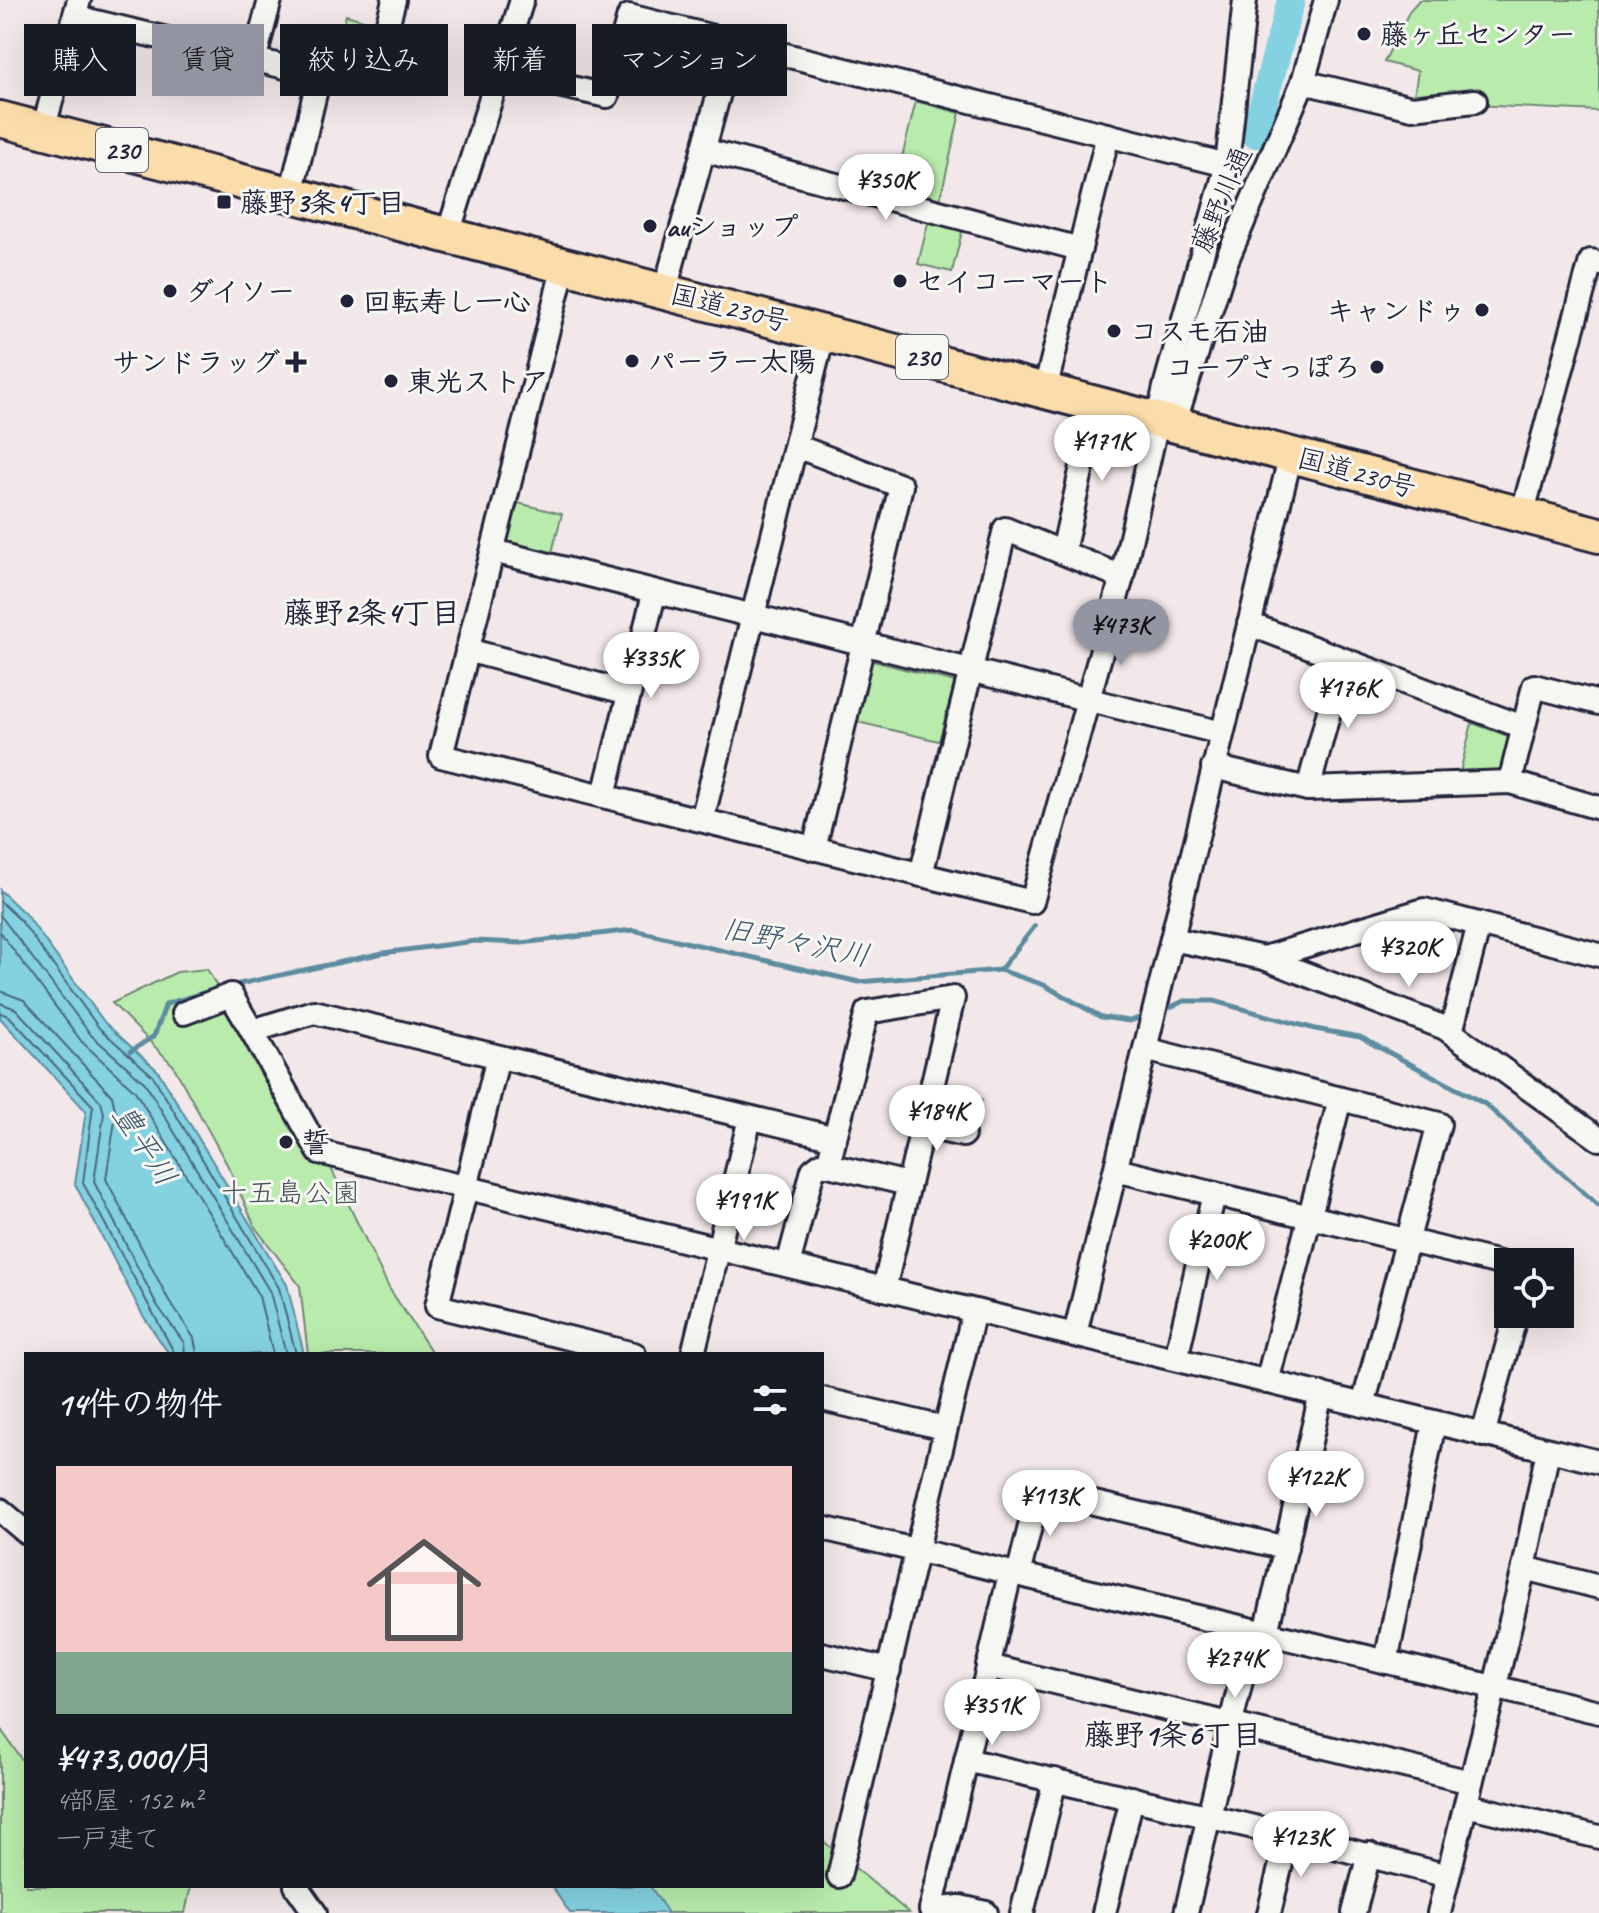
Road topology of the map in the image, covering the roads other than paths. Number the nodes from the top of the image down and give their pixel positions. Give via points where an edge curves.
1 (270, 0) edge
2 (394, 0) edge
3 (522, 0) edge
4 (1245, 0) edge
5 (1326, 0) edge
6 (77, 9) edge
7 (264, 24) edge
8 (388, 24) edge
9 (515, 24) edge
10 (627, 24) edge
11 (661, 24) edge
12 (152, 31) edge
13 (787, 55) edge
14 (1303, 82) junction
15 (314, 96) edge
16 (493, 96) edge
17 (718, 96) edge
18 (1475, 101) dead end
19 (0, 119) edge
20 (43, 130) junction
21 (1108, 135) junction
22 (703, 150) junction
23 (1227, 165) junction
24 (291, 194) junction
25 (448, 234) junction
26 (1080, 249) junction
27 (1599, 263) edge
28 (564, 265) junction
29 (665, 290) junction
30 (824, 331) junction
31 (1045, 390) junction
32 (1096, 404) junction
33 (1166, 421) junction
34 (796, 446) junction
35 (1291, 454) junction
36 (1522, 515) junction
37 (1599, 535) edge
38 (493, 551) junction
39 (1063, 552) junction
40 (1122, 577) junction
41 (654, 594) junction
42 (750, 616) junction
43 (1249, 624) junction
44 (864, 645) junction
45 (467, 650) junction
46 (1343, 660) junction
47 (970, 672) junction
48 (629, 693) junction
49 (1087, 701) junction
50 (1599, 703) edge
51 (1523, 727) junction
52 (1222, 733) junction
53 (1213, 767) junction
54 (1510, 782) junction
55 (1308, 789) junction
56 (604, 795) junction
57 (1599, 808) edge
58 (702, 820) junction
59 (814, 849) junction
60 (921, 875) junction
61 (1479, 924) junction
62 (1172, 939) junction
63 (1599, 955) edge
64 (1264, 958) junction
65 (184, 1013) dead end
66 (252, 1031) junction
67 (1451, 1032) junction
68 (1147, 1038) junction
69 (498, 1057) junction
70 (1340, 1099) junction
71 (750, 1118) junction
72 (922, 1126) junction
73 (963, 1135) dead end
74 (835, 1138) junction
75 (1599, 1139) edge
76 (828, 1165) junction
77 (1116, 1170) junction
78 (908, 1184) junction
79 (465, 1188) junction
80 (1214, 1194) junction
81 (1309, 1217) junction
82 (1408, 1240) junction
83 (719, 1250) junction
84 (1494, 1262) edge
85 (788, 1265) junction
86 (884, 1289) junction
87 (974, 1311) junction
88 (1512, 1328) edge
89 (1075, 1334) junction
90 (626, 1352) edge
91 (694, 1352) edge
92 (1176, 1359) junction
93 (1267, 1382) junction
94 (1321, 1394) junction
95 (824, 1399) edge
96 (1363, 1405) junction
97 (1434, 1423) junction
98 (944, 1428) junction
99 (1483, 1435) junction
100 (1548, 1450) junction
101 (1599, 1462) edge
102 (0, 1510) edge
103 (824, 1528) edge
104 (24, 1530) edge
105 (1286, 1548) junction
106 (915, 1551) junction
107 (1524, 1568) junction
108 (1014, 1574) junction
109 (1599, 1587) edge
110 (1260, 1631) junction
111 (824, 1654) edge
112 (1386, 1662) junction
113 (988, 1666) junction
114 (889, 1670) junction
115 (1493, 1687) junction
116 (1599, 1712) edge
117 (1232, 1723) junction
118 (966, 1760) junction
119 (1055, 1780) junction
120 (1471, 1782) junction
121 (1132, 1798) junction
122 (1466, 1805) junction
123 (1210, 1816) junction
124 (1288, 1835) junction
125 (1599, 1837) edge
126 (1369, 1854) junction
127 (839, 1876) dead end
128 (1448, 1876) junction
129 (297, 1888) edge
130 (933, 1912) edge
131 (315, 1913) edge
132 (986, 1913) edge
133 (1022, 1913) edge
134 (1104, 1913) edge
135 (1186, 1913) edge
136 (1269, 1913) edge
137 (1354, 1913) edge
138 (1439, 1913) edge

1 - 7 street
2 - 8 street
3 - 9 street
4 - 23 street, 藤野川通
5 - 14 street, 藤野川通
6 - 12 street
6 - 20 street
10 - 11 street via 629,16
13 - 21 street
14 - 18 street via 1412,108
14 - 33 street, 藤野川通
15 - 24 street
16 - 25 street
17 - 22 street
19 - 20 highway, 国道230号 / 230
20 - 24 highway, 国道230号 / 230
21 - 23 street
21 - 26 street
22 - 26 street
22 - 29 street
23 - 33 street, 藤野川通
24 - 25 highway, 国道230号 / 230
25 - 28 highway, 国道230号 / 230
26 - 31 street
27 - 36 street via 1591,261
28 - 29 highway, 国道230号 / 230
28 - 38 street
29 - 30 highway, 国道230号 / 230
30 - 31 highway, 国道230号 / 230
30 - 34 street
31 - 32 highway, 国道230号 / 230
32 - 33 highway, 国道230号 / 230
32 - 39 street
33 - 35 highway, 国道230号 / 230
33 - 40 street
34 - 42 street
34 - 44 street via 901,486
35 - 36 highway, 国道230号 / 230
35 - 43 street
36 - 37 highway, 国道230号 / 230
38 - 41 street
38 - 45 street
39 - 40 street
39 - 47 street via 1005,529
40 - 49 street
41 - 42 street
41 - 48 street
42 - 44 street
42 - 58 street
43 - 46 street
43 - 52 street
44 - 47 street
44 - 59 street
45 - 48 street
45 - 56 street via 441,756
46 - 51 street
46 - 55 street
47 - 49 street
47 - 60 street
48 - 56 street
49 - 52 street
49 - 60 street via 1032,902
50 - 51 street via 1534,686
51 - 54 street
52 - 53 street
53 - 55 street
53 - 62 street
54 - 55 street
54 - 57 street
56 - 58 street
58 - 59 street
59 - 60 street
61 - 63 street
61 - 64 street via 1424,910
61 - 67 street
62 - 64 street
62 - 68 street
64 - 67 street
65 - 66 street via 231,995
66 - 69 street via 314,1012
66 - 79 street via 319,1152
67 - 75 street
68 - 70 street
68 - 77 street
69 - 71 street
69 - 79 street
70 - 81 street
70 - 82 street via 1439,1124
71 - 74 street
71 - 83 street
72 - 73 street
72 - 74 street via 953,998 867,1012
72 - 78 street
74 - 76 street
76 - 78 street
76 - 85 street via 813,1170
77 - 80 street
77 - 89 street
78 - 86 street
79 - 83 street
79 - 90 street via 437,1306
80 - 81 street
80 - 92 street
81 - 82 street
81 - 93 street
82 - 84 street
82 - 96 street
83 - 85 street
83 - 91 street
85 - 86 street
86 - 87 street
87 - 89 street
87 - 98 street
88 - 99 street
89 - 92 street
92 - 93 street
93 - 94 street
94 - 96 street
94 - 105 street
95 - 98 street
96 - 97 street
97 - 99 street
97 - 112 street
98 - 106 street
99 - 100 street
100 - 101 street
100 - 107 street
102 - 104 street
103 - 106 street
105 - 108 street via 1039,1490
105 - 110 street
106 - 108 street
106 - 114 street
107 - 109 street
107 - 115 street
108 - 110 street
108 - 113 street
110 - 112 street
110 - 117 street
111 - 114 street
112 - 115 street
113 - 117 street
113 - 118 street
114 - 127 street
115 - 116 street
115 - 120 street
117 - 120 street
117 - 123 street
118 - 119 street
118 - 130 street
119 - 121 street
119 - 133 street
120 - 122 street
121 - 123 street
121 - 134 street
122 - 125 street
122 - 128 street
123 - 124 street
123 - 135 street
124 - 126 street
124 - 136 street
126 - 128 street
126 - 137 street
128 - 138 street
129 - 131 street
130 - 132 street via 960,1907

